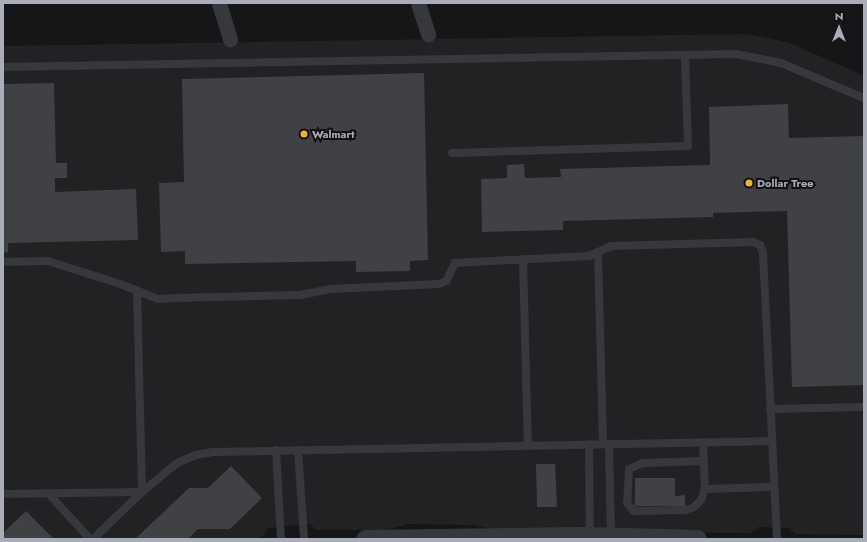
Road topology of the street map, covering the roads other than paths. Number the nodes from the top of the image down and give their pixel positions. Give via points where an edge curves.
1 (218, 3) edge
2 (418, 3) edge
3 (428, 34) dead end
4 (230, 39) dead end
5 (684, 55) junction
6 (3, 67) edge
7 (864, 98) edge
8 (452, 153) dead end
9 (598, 252) junction
10 (523, 259) junction
11 (3, 262) edge
12 (137, 290) junction
13 (864, 407) edge
14 (770, 409) junction
15 (771, 440) junction
16 (703, 442) junction
17 (589, 444) junction
18 (606, 444) junction
19 (528, 445) junction
20 (276, 450) junction
21 (298, 450) junction
22 (704, 461) junction
23 (774, 487) junction
24 (705, 489) junction
25 (142, 492) junction
26 (48, 493) junction
27 (3, 494) edge
28 (590, 538) edge
29 (611, 538) edge
30 (92, 539) edge
31 (281, 539) edge
32 (304, 539) edge
33 (365, 539) edge
34 (697, 539) edge
35 (777, 539) edge

1 - 4 street
2 - 3 street
5 - 6 lane
5 - 7 lane via 736,54 781,63
5 - 8 lane via 688,146
9 - 10 lane via 589,256
9 - 14 lane via 611,246 753,242 760,245 763,253
9 - 18 lane
10 - 12 lane via 455,263 446,281 439,284 331,289 300,295 163,298
10 - 19 lane
11 - 12 lane via 48,261
12 - 25 lane
13 - 14 lane
14 - 15 lane
15 - 16 lane
15 - 23 lane
16 - 18 lane
16 - 22 lane
17 - 18 lane
17 - 19 lane
17 - 28 lane
18 - 29 lane
19 - 21 lane
20 - 21 lane
20 - 25 lane via 196,455 177,463
20 - 31 lane
21 - 32 lane
22 - 24 lane
22 - 24 lane via 643,462 629,469 627,503 634,511 685,510 701,500
23 - 24 lane
23 - 35 lane
25 - 26 lane
25 - 30 lane
26 - 27 lane
26 - 30 lane
28 - 29 street
28 - 33 street
29 - 34 street

